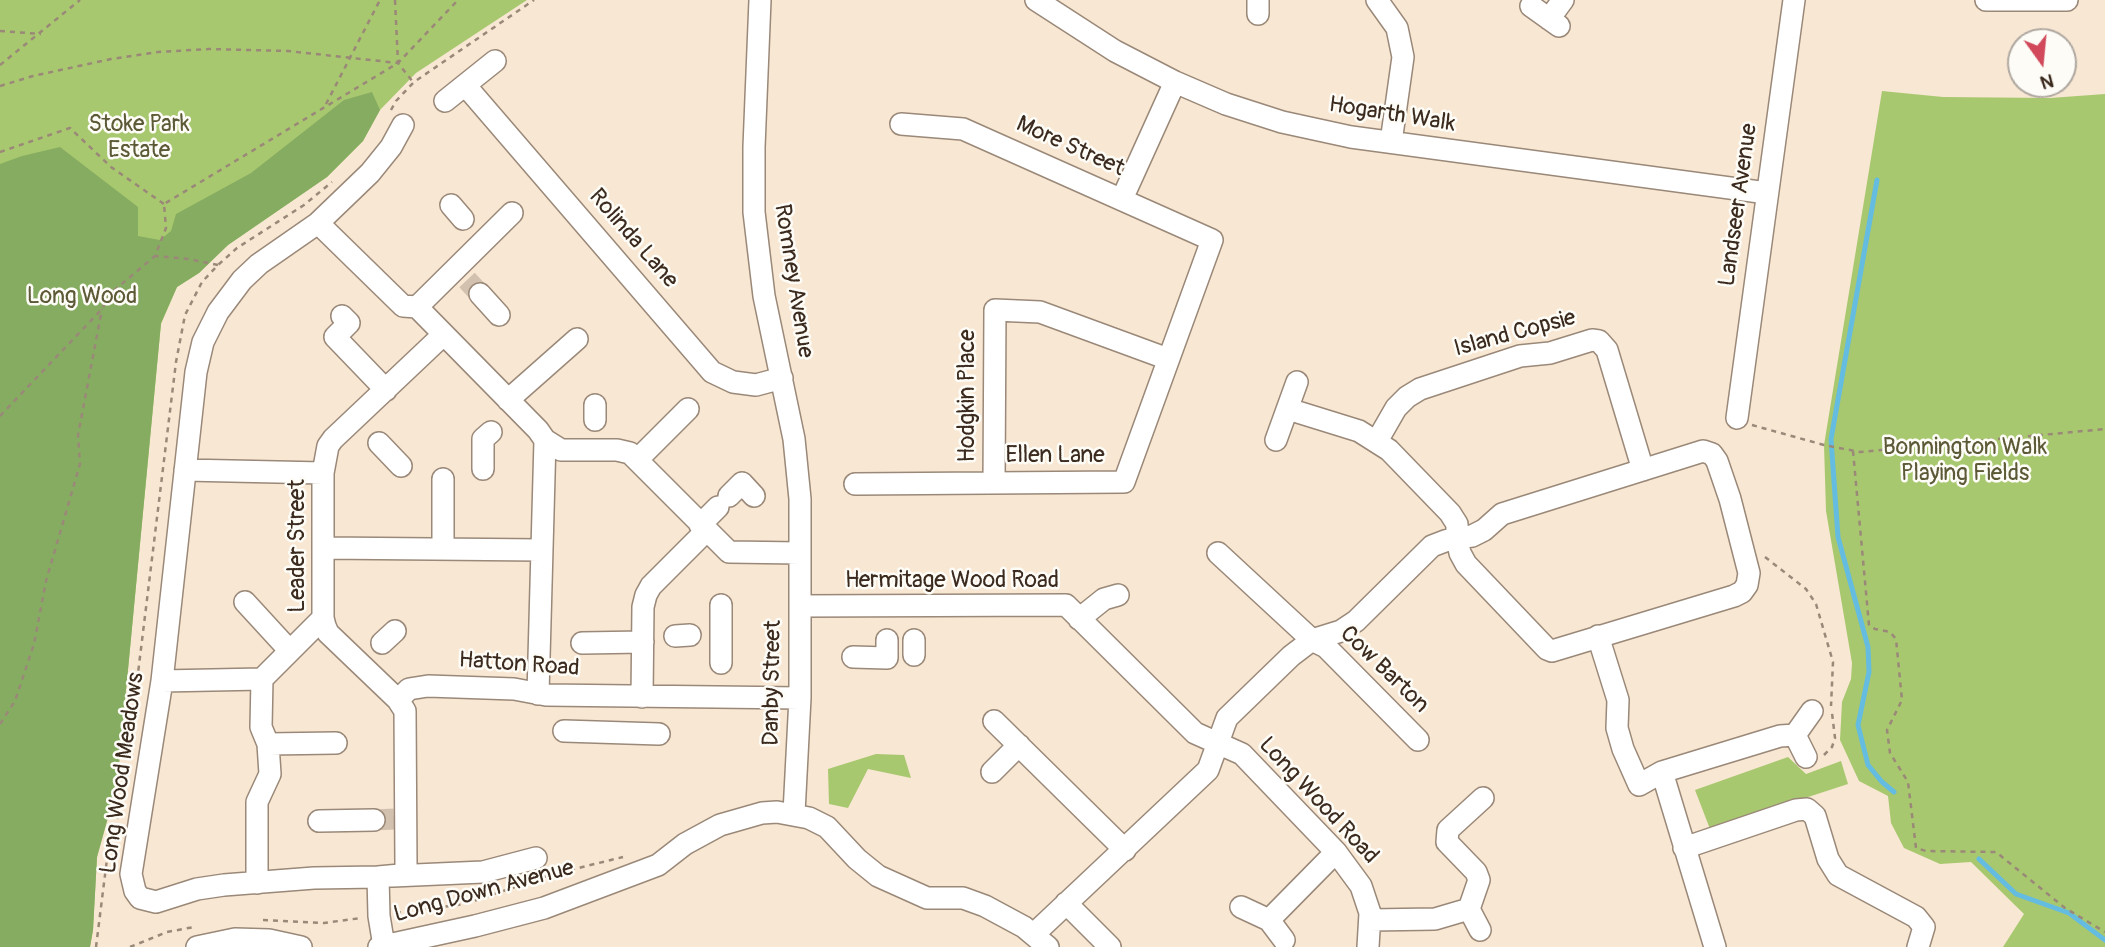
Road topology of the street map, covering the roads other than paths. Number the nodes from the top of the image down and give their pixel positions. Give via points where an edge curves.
1 (760, 0) edge
2 (1036, 0) edge
3 (1377, 0) edge
4 (1563, 0) edge
5 (1794, 0) edge
6 (1986, 0) edge
7 (2067, 0) edge
8 (1531, 6) dead end
9 (495, 61) dead end
10 (1175, 82) junction
11 (465, 85) junction
12 (445, 101) dead end
13 (397, 119) road end
14 (901, 124) dead end
15 (1391, 142) junction
16 (1767, 193) junction
17 (1122, 199) junction
18 (512, 213) dead end
19 (318, 223) junction
20 (1212, 240) joint
21 (468, 280) junction
22 (417, 307) junction
23 (499, 315) dead end
24 (342, 316) dead end
25 (443, 335) junction
26 (577, 339) dead end
27 (1168, 359) junction
28 (782, 378) junction
29 (1297, 382) dead end
30 (386, 390) junction
31 (688, 409) dead end
32 (1287, 409) junction
33 (1738, 412) road end
34 (505, 415) junction
35 (368, 431) junction
36 (545, 440) junction
37 (1276, 440) dead end
38 (1377, 441) junction
39 (638, 459) junction
40 (401, 466) dead end
41 (483, 469) dead end
42 (185, 470) junction
43 (1643, 470) junction
44 (323, 473) junction
45 (443, 479) dead end
46 (994, 483) junction
47 (855, 484) dead end
48 (754, 496) dead end
49 (800, 527) joint
50 (703, 528) junction
51 (1457, 538) junction
52 (324, 548) junction
53 (443, 548) junction
54 (541, 550) junction
55 (800, 553) junction
56 (1218, 553) dead end
57 (1118, 595) dead end
58 (244, 602) dead end
59 (720, 605) dead end
60 (800, 606) junction
61 (323, 618) junction
62 (1079, 618) junction
63 (887, 624) junction
64 (1598, 636) junction
65 (662, 638) junction
66 (1312, 639) junction
67 (582, 643) dead end
68 (290, 651) junction
69 (853, 657) dead end
70 (721, 679) junction
71 (262, 680) junction
72 (162, 681) junction
73 (538, 694) junction
74 (600, 696) junction
75 (642, 697) junction
76 (800, 698) junction
77 (398, 700) junction
78 (1812, 711) dead end
79 (994, 721) dead end
80 (564, 731) dead end
81 (604, 731) junction
82 (659, 734) dead end
83 (1795, 735) junction
84 (1418, 740) dead end
85 (1219, 742) junction
86 (336, 743) dead end
87 (268, 744) junction
88 (1019, 746) junction
89 (1812, 758) road end
90 (992, 772) dead end
91 (1662, 772) junction
92 (1483, 798) dead end
93 (794, 813) junction
94 (391, 819) junction
95 (319, 821) dead end
96 (1684, 848) junction
97 (1125, 850) junction
98 (1336, 852) junction
99 (536, 858) dead end
100 (386, 877) junction
101 (257, 883) junction
102 (1066, 903) junction
103 (1241, 906) dead end
104 (1469, 909) junction
105 (1269, 920) junction
106 (1371, 920) junction
107 (1480, 930) dead end
108 (195, 937) edge
109 (1041, 940) edge
110 (1284, 940) dead end
111 (382, 946) edge
112 (301, 947) edge
113 (1110, 947) edge
114 (1368, 947) edge
115 (1715, 947) edge
116 (1918, 947) edge

1 - 28 street, Romney Avenue via 753,196 764,296
2 - 10 street, Hogarth Walk via 1115,51
3 - 15 street via 1397,28 1404,57
4 - 8 street via 1554,23
5 - 16 street, Landseer Avenue
6 - 7 street
9 - 11 street
10 - 15 street, Hogarth Walk via 1262,116
10 - 17 street
11 - 12 street
11 - 28 street, Rolinda Lane via 712,372 733,382 756,385
13 - 19 street, Long Wood Meadows via 391,146
14 - 17 street, More Street via 963,129
15 - 16 street, Hogarth Walk
16 - 33 street, Landseer Avenue
17 - 20 street, More Street
18 - 21 street via 468,224
19 - 22 street via 403,306
19 - 42 street, Long Wood Meadows via 260,264 218,312 203,342 196,372
20 - 27 street, Ellen Lane
21 - 22 street
21 - 23 street
22 - 25 street
24 - 30 street via 349,323 330,341
25 - 30 street, Leader Street
25 - 34 street
26 - 34 street
27 - 46 street, Ellen Lane via 1124,482
27 - 46 street, Hodgkin Place via 1040,312 995,310
28 - 49 street, Romney Avenue via 800,488
29 - 32 street
30 - 35 street, Leader Street
31 - 39 street
32 - 37 street
32 - 38 street
34 - 36 street
34 - 41 street via 483,439
35 - 40 street
35 - 44 street, Leader Street via 333,439
36 - 39 street via 561,450 595,428
36 - 54 street
38 - 43 street, Island Copsie via 1396,408 1420,389 1520,356 1550,353 1592,340 1607,350
38 - 51 street via 1450,513 1457,524
39 - 50 street
42 - 44 street
42 - 72 street, Long Wood Meadows
43 - 51 street, Cow Barton via 1502,514 1472,536
43 - 64 street, Cow Barton via 1703,451 1712,454 1730,499 1749,573 1747,585 1734,596
44 - 52 street, Leader Street
45 - 53 street
46 - 47 street, Ellen Lane
48 - 50 street via 742,483
49 - 55 street, Danby Street
50 - 55 street via 729,552
50 - 65 street via 651,586 643,607
51 - 64 street via 1466,564 1547,649
51 - 66 street, Cow Barton via 1433,546 1356,621 1341,631
52 - 53 street
52 - 61 street, Leader Street
53 - 54 street
54 - 73 street
55 - 60 street, Danby Street
56 - 66 street, Cow Barton
57 - 62 street via 1104,599
58 - 68 street
59 - 70 street
60 - 63 street, Hermitage Wood Road
60 - 76 street, Danby Street
61 - 68 street
61 - 77 street, Leader Street via 328,633 377,648
62 - 63 street, Hermitage Wood Road via 1066,605 914,632
62 - 85 street, Hermitage Wood Road via 1195,733
63 - 69 street via 887,658
64 - 91 street via 1618,700 1617,728 1632,774 1639,785
65 - 67 street
65 - 75 street
66 - 84 street, Cow Barton via 1326,647
66 - 85 street, Cow Barton via 1227,718
68 - 71 street
70 - 75 street, Hatton Road
70 - 76 street, Hatton Road
71 - 72 street
71 - 87 street via 261,727
72 - 101 street, Long Wood Meadows via 131,874 135,891 140,898 156,902 197,889
73 - 74 street, Hatton Road
73 - 77 street, Hatton Road via 514,689 418,687 410,688
74 - 75 street, Hatton Road
74 - 81 street
76 - 93 street, Danby Street
77 - 94 street via 405,711
78 - 83 street
79 - 88 street
80 - 81 street
81 - 82 street
83 - 89 street
83 - 91 street
85 - 97 street, Cow Barton via 1208,770
85 - 98 street, Long Wood Road via 1242,754
86 - 87 street
87 - 101 street via 270,779 257,802
88 - 90 street
88 - 97 street
91 - 96 street
92 - 104 street via 1448,830 1447,842 1479,880
93 - 109 street, Long Down Avenue via 827,827 878,876 927,898 962,898 985,906
93 - 111 street, Long Down Avenue via 762,813 720,825 658,865 544,908
94 - 95 street
94 - 100 street via 406,865 405,871
96 - 115 street
96 - 116 street via 1807,809 1815,816 1828,859 1838,875 1916,917 1924,927
97 - 102 street, Cow Barton
98 - 105 street
98 - 106 street, Long Wood Road via 1361,886
99 - 100 street, Long Wood Meadows via 482,872
100 - 101 street, Long Wood Meadows
100 - 111 street via 379,916
102 - 109 street, Cow Barton
102 - 113 street
103 - 105 street
104 - 106 street via 1435,919
104 - 107 street
105 - 110 street
106 - 114 street, Long Wood Road
108 - 112 street via 269,940

